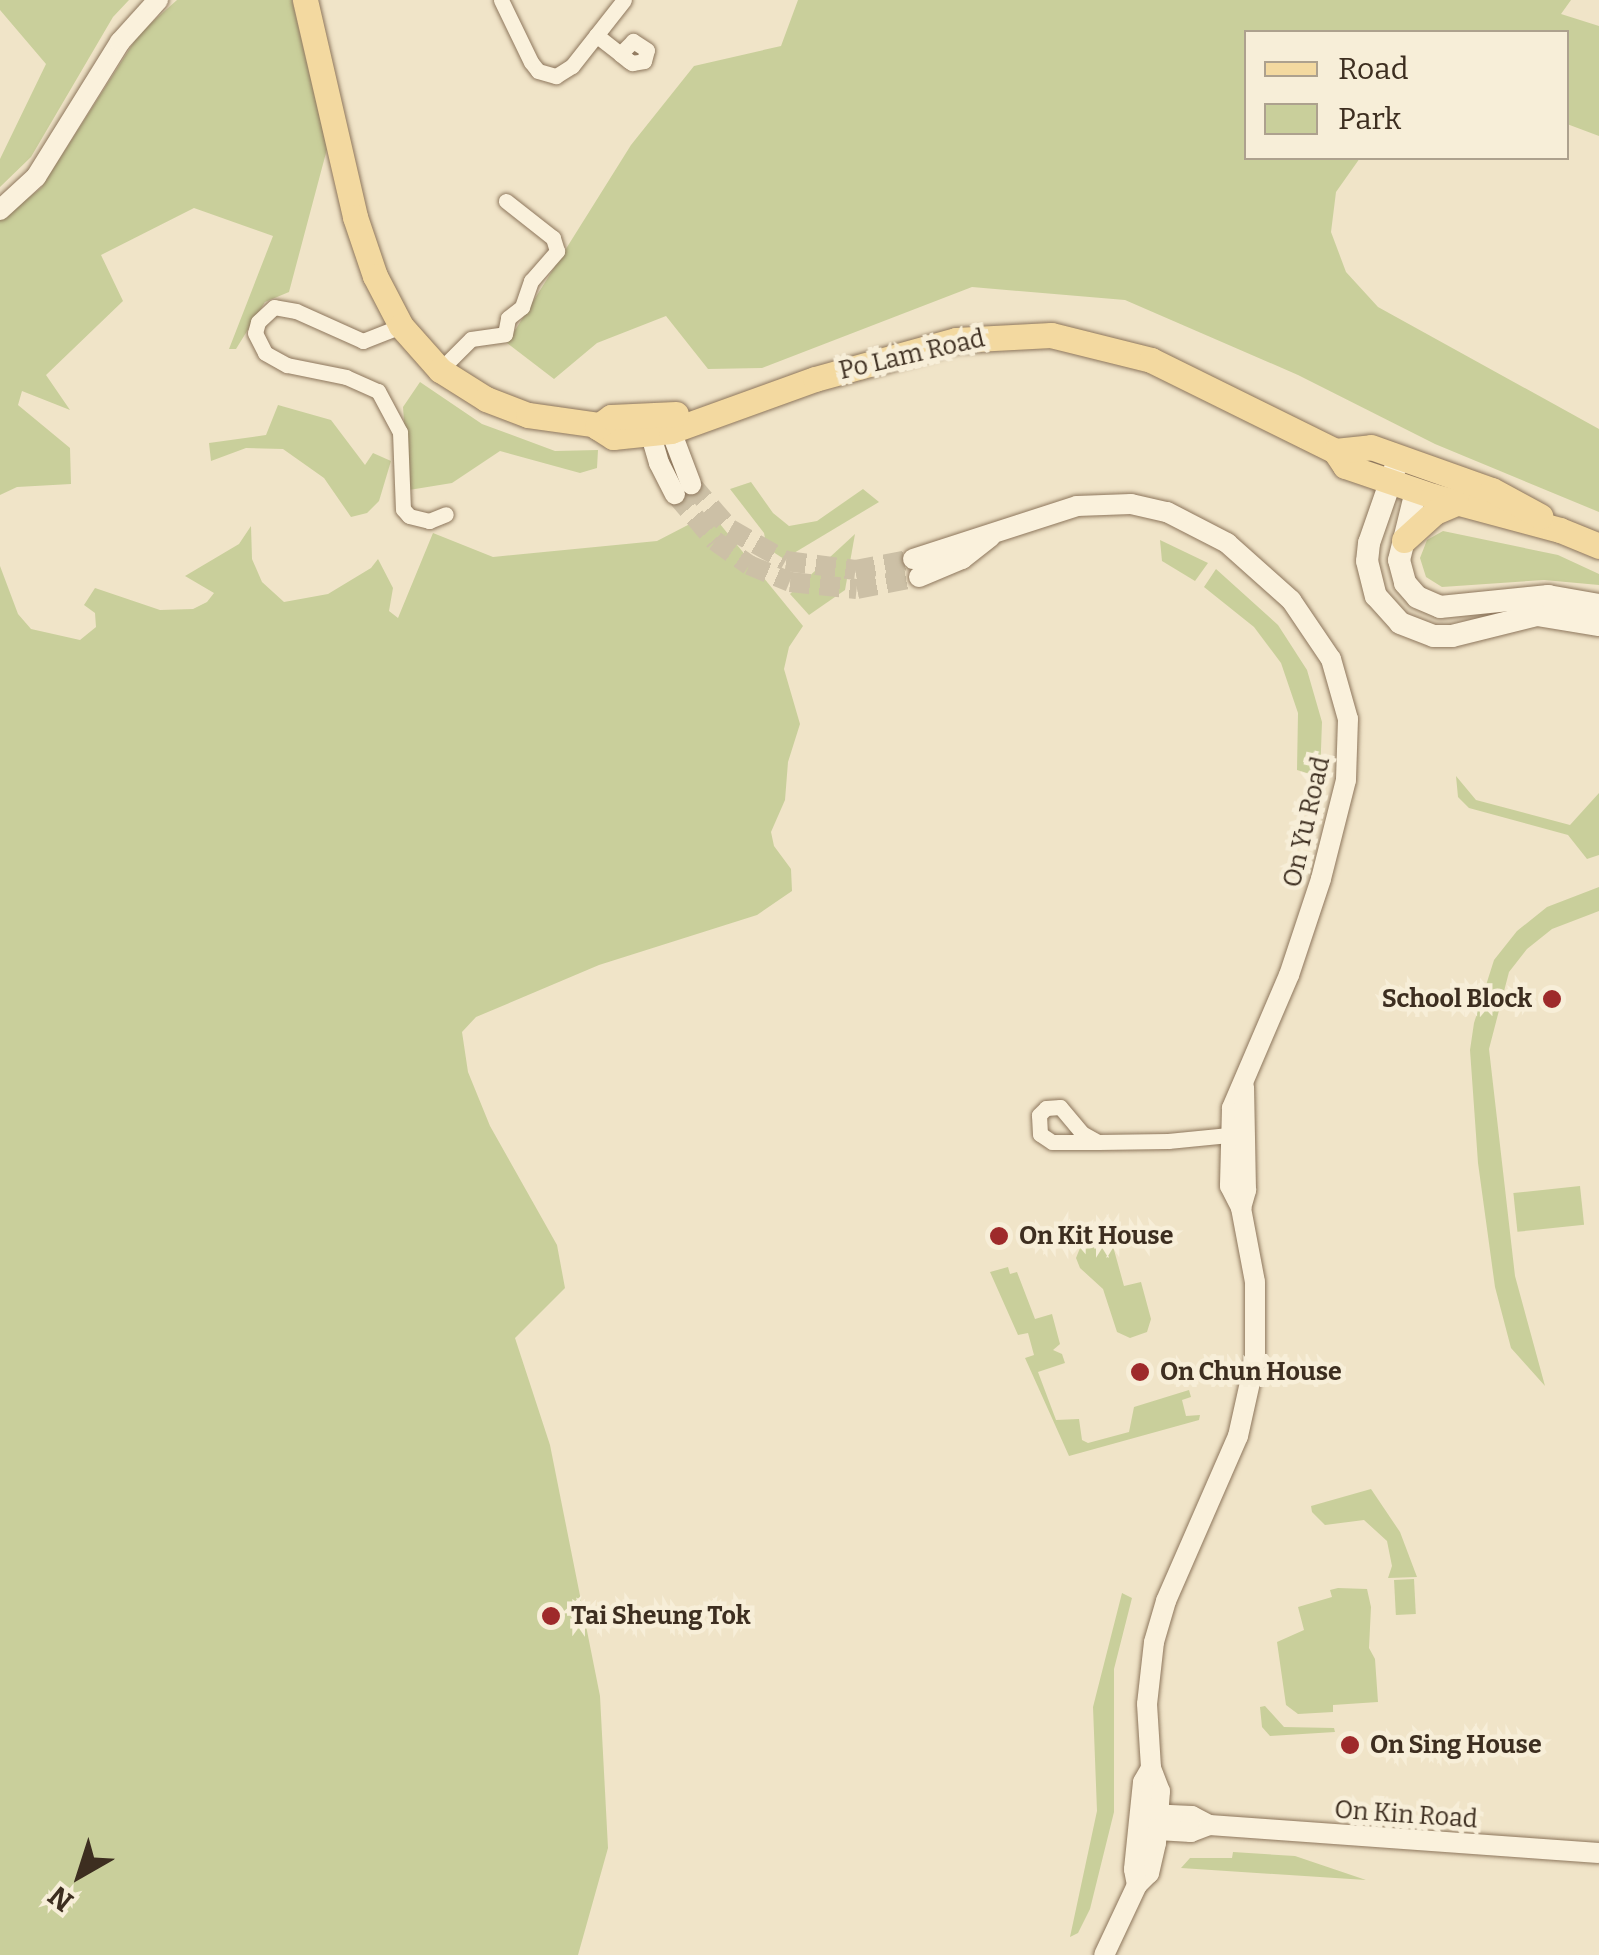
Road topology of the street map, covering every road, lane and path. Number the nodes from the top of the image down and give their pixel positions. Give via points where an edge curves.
1 (158, 0) edge
2 (305, 0) edge
3 (501, 0) edge
4 (624, 0) edge
5 (596, 35) junction
6 (620, 54) dead end
7 (506, 201) dead end
8 (0, 210) edge
9 (402, 326) junction
10 (440, 370) junction
11 (658, 430) junction
12 (1395, 470) junction
13 (683, 489) tunnel mouth
14 (1416, 491) junction
15 (1456, 502) junction
16 (446, 514) dead end
17 (1560, 530) junction
18 (1404, 540) junction
19 (1599, 546) edge
20 (916, 568) tunnel mouth
21 (1599, 605) edge
22 (1599, 625) edge
23 (1073, 1121) junction
24 (1236, 1140) junction
25 (1056, 1142) junction
26 (1098, 1142) junction
27 (1150, 1822) junction
28 (1599, 1854) edge
29 (1104, 1955) edge

1 - 8 street via 120,42 36,177
2 - 9 main road via 366,253
3 - 5 street via 531,62 547,75 565,72
4 - 5 street
5 - 6 street
7 - 10 street via 553,238 557,251 531,282 522,308 508,318 504,334 471,340
9 - 10 main road
9 - 16 street via 363,341 274,306 256,333 265,353 287,366 346,377 378,391 400,432 402,509 430,522
10 - 11 main road via 504,407 596,427
11 - 12 main road, Po Lam Road via 698,424 710,414 956,340 1052,335 1151,360 1347,451 1346,466
11 - 13 street via 659,463
12 - 14 main road, Po Lam Road
12 - 17 main road, Po Lam Road via 1492,490
12 - 22 main road via 1367,561 1376,596 1400,623 1434,636 1538,615
14 - 15 main road, Po Lam Road
14 - 18 main road
15 - 17 main road, Po Lam Road
15 - 18 main road
17 - 19 main road, Po Lam Road
18 - 21 main road via 1404,583 1432,605 1548,596
20 - 24 street, On Yu Road via 962,559 996,533 1077,506 1131,504 1167,512 1227,543 1310,624 1331,659 1348,719 1346,780 1306,928 1234,1098
23 - 25 street via 1071,1133
23 - 25 street via 1060,1107 1042,1111 1040,1134
23 - 26 street
24 - 26 street
24 - 27 street, On Yu Road via 1231,1190 1241,1208 1257,1308 1250,1386 1233,1448 1154,1642 1147,1704 1150,1768 1159,1783
25 - 26 street
27 - 28 street, On Kin Road via 1191,1832 1208,1826
27 - 29 street, On Yu Road via 1149,1873

